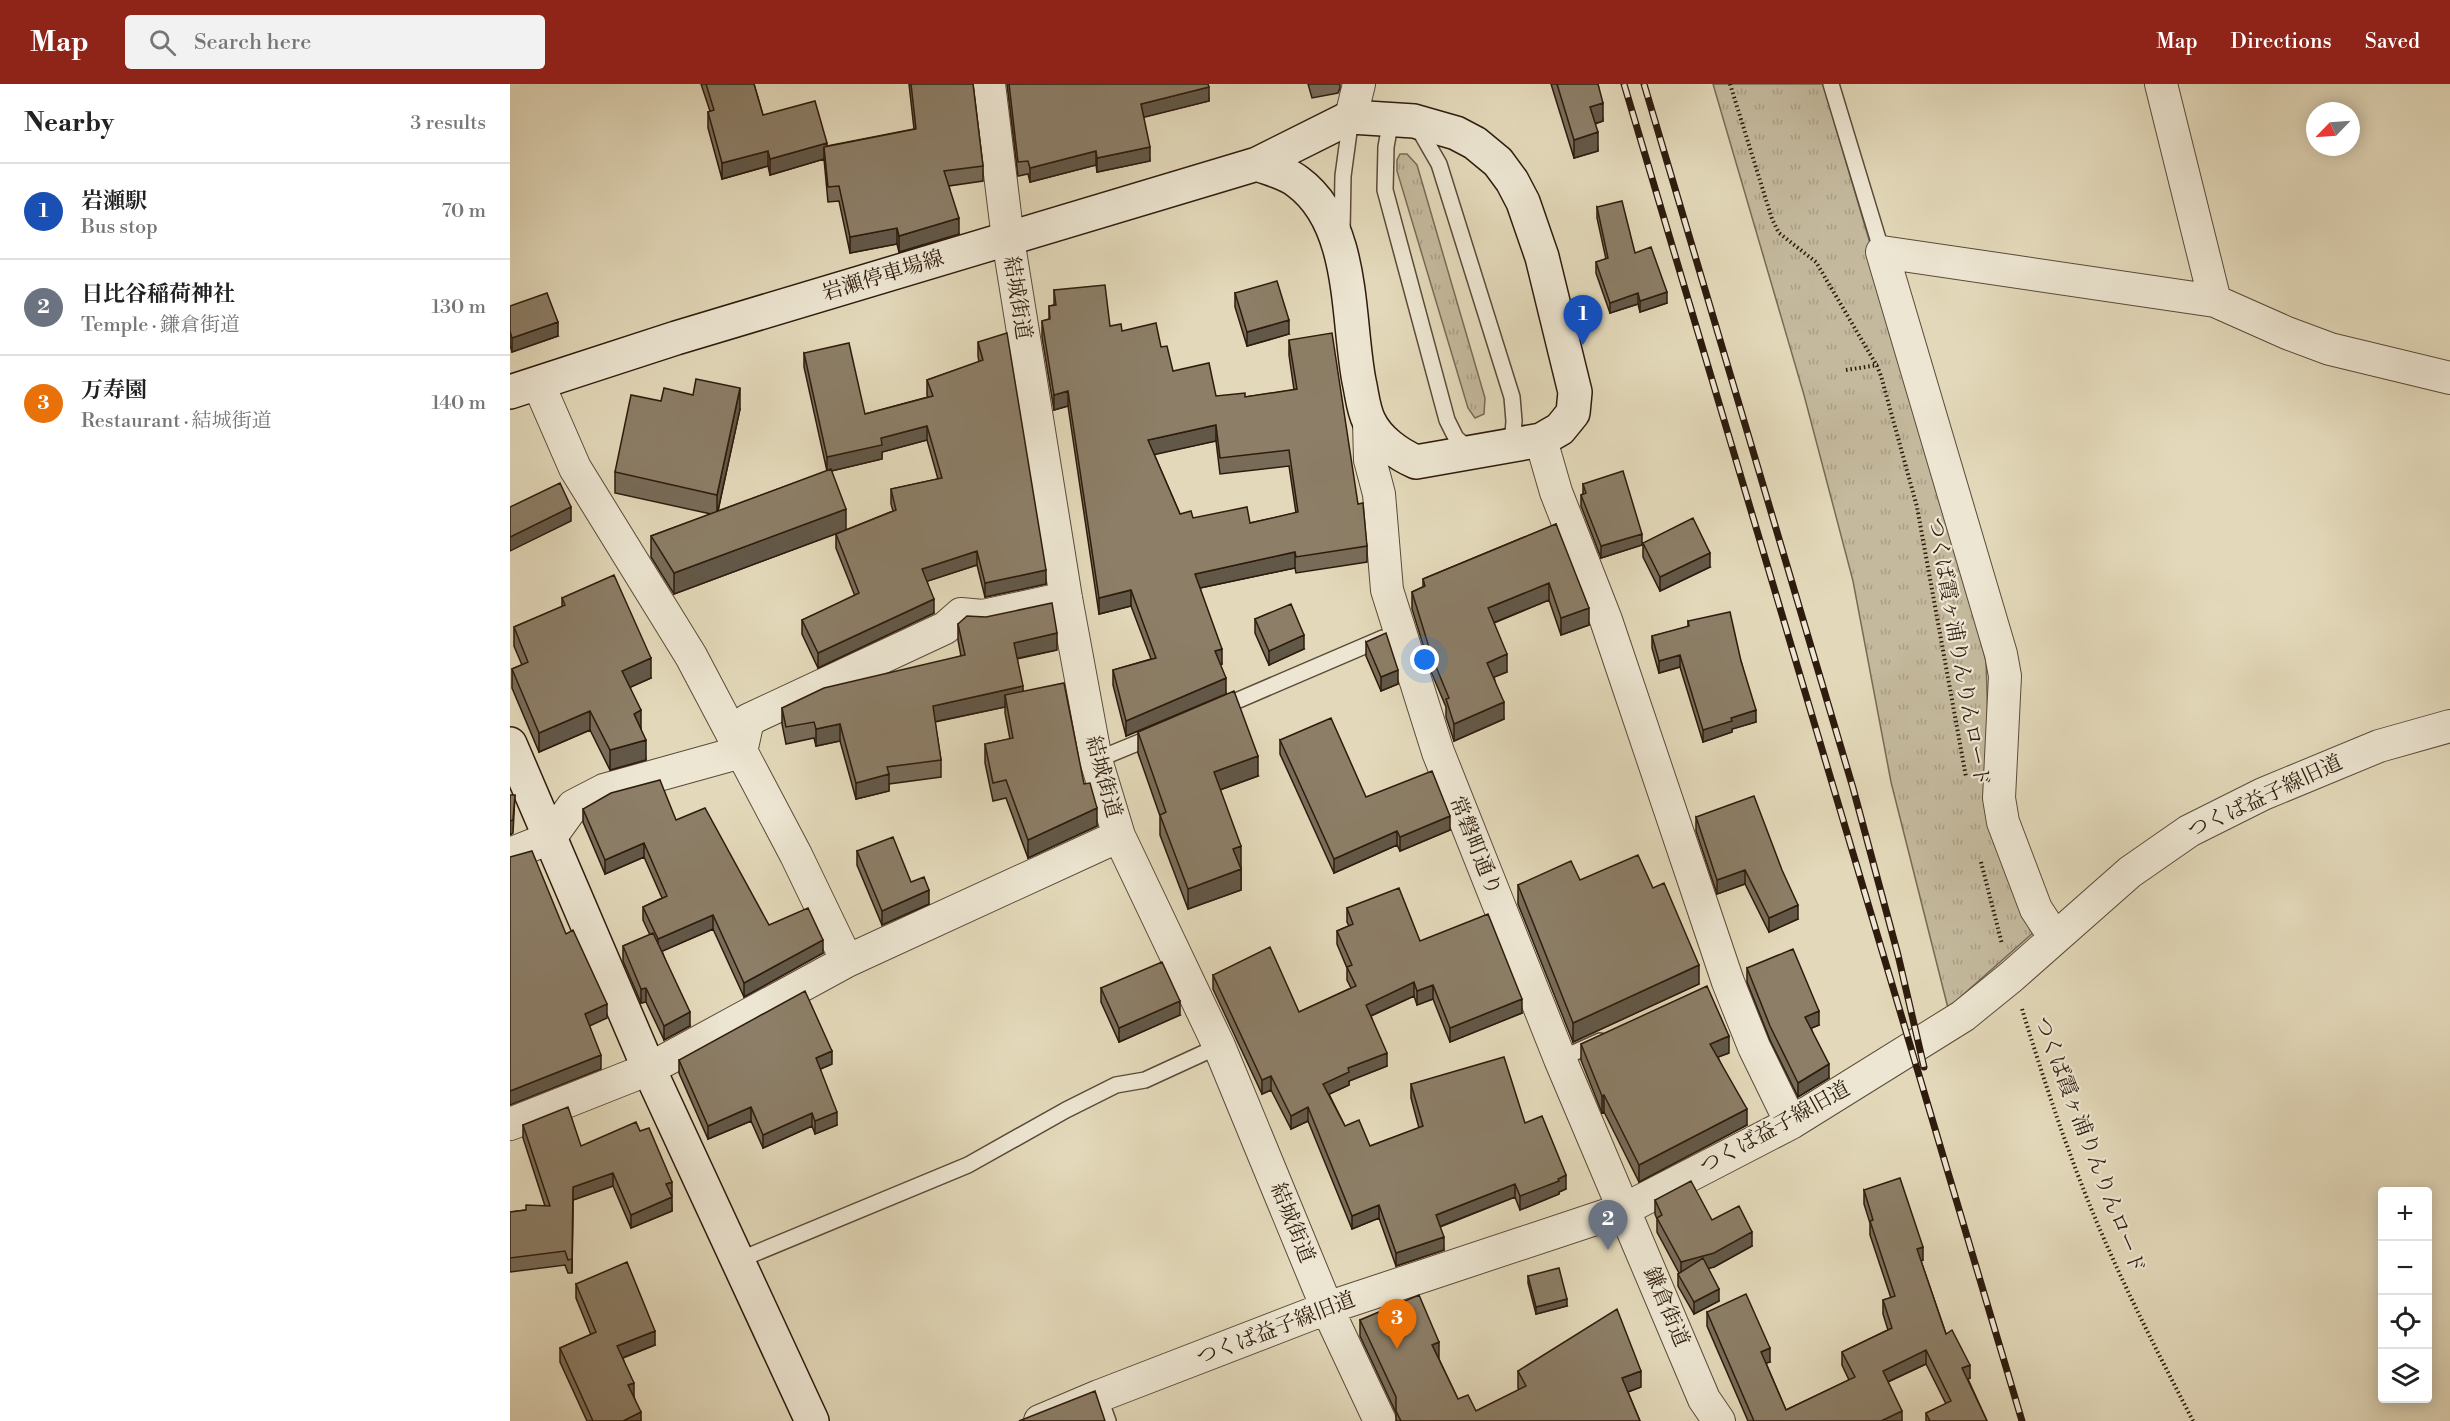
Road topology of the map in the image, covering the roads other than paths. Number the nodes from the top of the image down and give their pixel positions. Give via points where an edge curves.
1 (989, 84) edge
2 (1359, 84) edge
3 (1832, 84) edge
4 (2161, 84) edge
5 (1351, 117) junction
6 (1403, 120) junction
7 (1257, 164) junction
8 (1008, 239) junction
9 (1342, 252) junction
10 (1882, 252) junction
11 (2215, 301) junction
12 (2450, 378) edge
13 (524, 387) edge
14 (1370, 422) junction
15 (1526, 443) junction
16 (1471, 451) junction
17 (1416, 462) junction
18 (1379, 495) junction
19 (1066, 598) junction
20 (1399, 631) junction
21 (1207, 714) edge
22 (2450, 726) edge
23 (1175, 727) edge
24 (510, 744) edge
25 (741, 752) junction
26 (1096, 760) junction
27 (1119, 836) junction
28 (550, 838) junction
29 (510, 854) edge
30 (2055, 938) junction
31 (848, 961) junction
32 (1612, 1035) edge
33 (1219, 1046) junction
34 (1560, 1059) junction
35 (649, 1069) junction
36 (1791, 1123) junction
37 (510, 1124) edge
38 (1625, 1209) junction
39 (739, 1260) junction
40 (1327, 1308) junction
41 (1103, 1408) edge
42 (812, 1421) edge
43 (1040, 1421) edge
44 (1380, 1421) edge
45 (1719, 1421) edge

1 - 8 street, 結城街道
2 - 5 street
3 - 10 lane
4 - 11 street
5 - 6 street
5 - 7 street, 岩瀬停車場線
5 - 9 lane via 1342,176
6 - 15 lane via 1439,164 1512,397 1514,421
6 - 15 street via 1456,133 1475,143 1498,162 1523,202 1542,257 1575,392 1573,413 1560,429
6 - 16 lane via 1386,147 1385,190 1448,420 1456,438
7 - 8 street, 岩瀬停車場線
7 - 9 street via 1297,181 1317,200
8 - 13 street, 岩瀬停車場線
8 - 19 street, 結城街道
9 - 14 street via 1355,360
10 - 11 street
10 - 30 street via 2001,654 2005,676 1999,798 2003,822 2036,909
11 - 12 street via 2330,349
13 - 25 street via 691,656
14 - 17 street via 1385,442
14 - 18 street, 常磐町通り via 1370,460
15 - 16 street
15 - 36 street via 1560,502 1606,620 1723,984
16 - 17 street
17 - 18 street
18 - 20 street, 常磐町通り via 1387,590
19 - 25 street via 983,616 961,614 945,628 748,720
19 - 26 street, 結城街道
20 - 21 lane
20 - 34 street, 常磐町通り via 1438,752
22 - 30 street, つくば益子線旧道 via 2379,746 2263,794 2189,831 2130,872
23 - 26 lane
24 - 28 street
25 - 28 street via 604,790 573,806
25 - 31 street
26 - 27 street, 結城街道
27 - 31 street
27 - 33 street, 結城街道
28 - 29 street
28 - 35 street
30 - 36 street, つくば益子線旧道 via 1963,1016
31 - 35 street
32 - 34 lane
33 - 39 lane via 1145,1080 1116,1085 968,1165
33 - 40 street, 結城街道
34 - 38 street, 鎌倉街道
35 - 37 street
35 - 39 street
36 - 38 street, つくば益子線旧道
38 - 40 street, つくば益子線旧道
38 - 45 street, 鎌倉街道 via 1704,1399
39 - 42 street
40 - 41 street, つくば益子線旧道
40 - 44 street, 結城街道
41 - 43 street, つくば益子線旧道

